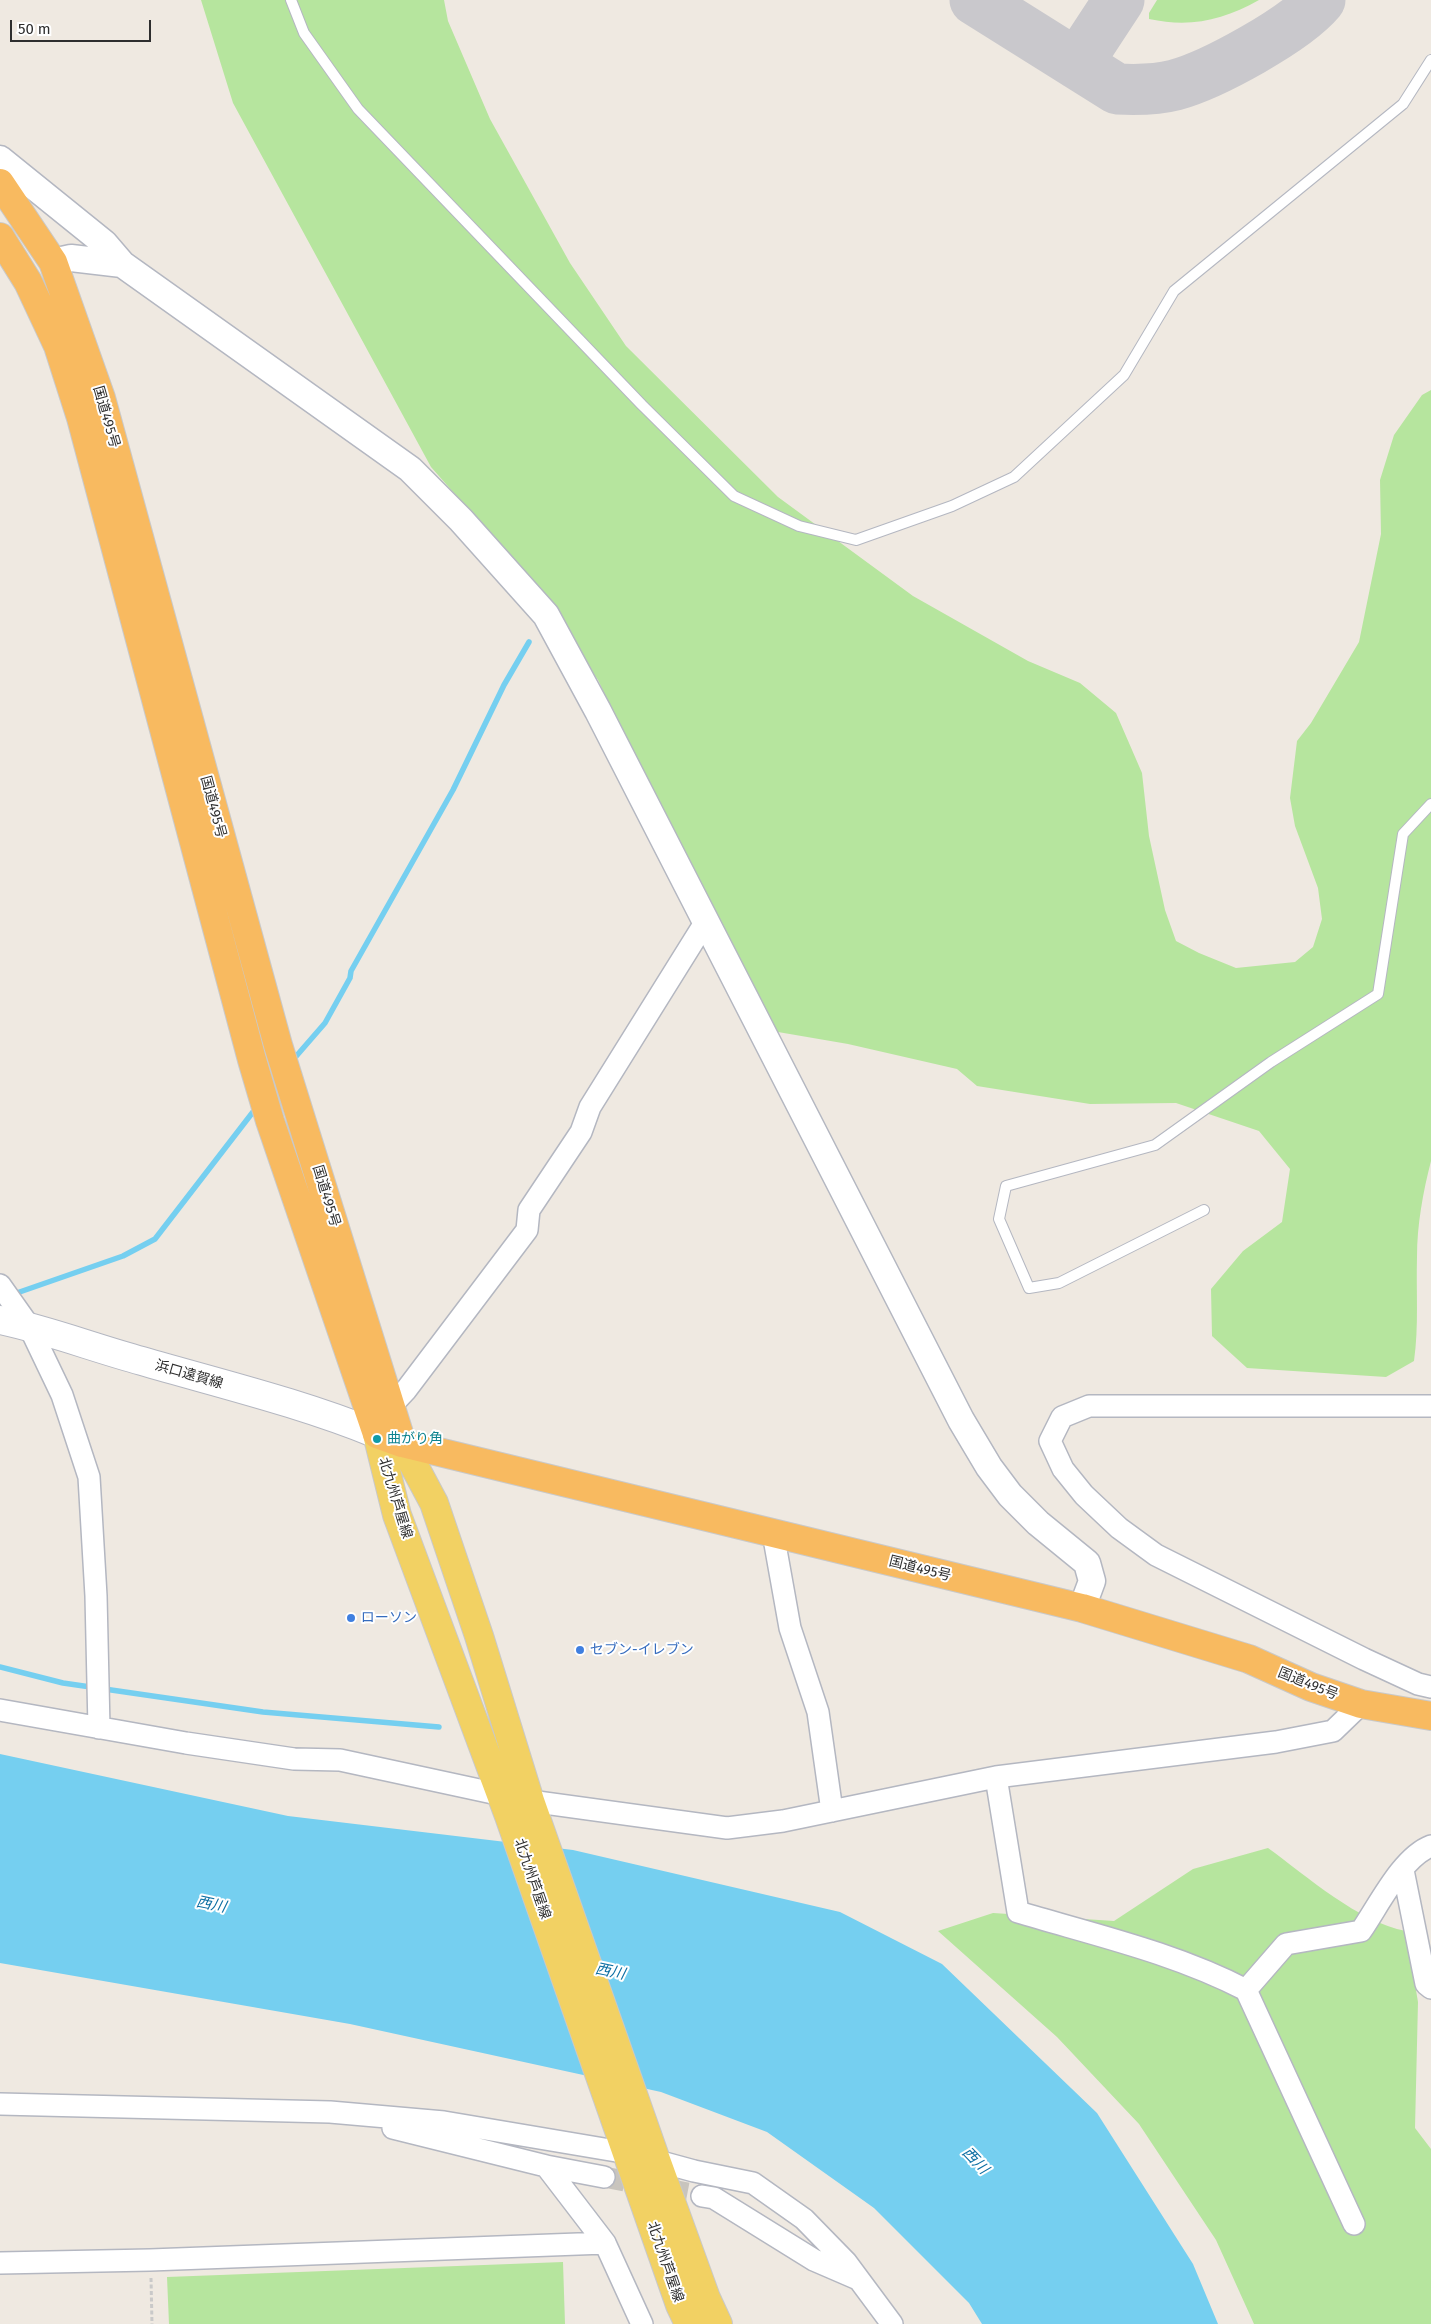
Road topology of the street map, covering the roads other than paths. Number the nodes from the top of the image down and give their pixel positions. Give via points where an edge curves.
1 (292, 0) edge
2 (1431, 60) edge
3 (0, 159) edge
4 (0, 183) edge
5 (0, 237) edge
6 (53, 262) junction
7 (122, 264) junction
8 (1431, 804) edge
9 (706, 921) junction
10 (1204, 1210) dead end
11 (0, 1285) edge
12 (0, 1320) edge
13 (29, 1326) junction
14 (391, 1406) junction
15 (1431, 1406) edge
16 (377, 1434) junction
17 (402, 1443) junction
18 (774, 1533) junction
19 (1082, 1608) junction
20 (1431, 1688) edge
21 (1361, 1704) junction
22 (0, 1710) edge
23 (1431, 1716) edge
24 (99, 1728) junction
25 (996, 1778) junction
26 (520, 1808) junction
27 (832, 1811) junction
28 (1431, 1846) edge
29 (1403, 1870) junction
30 (1431, 1988) edge
31 (1246, 1990) junction
32 (0, 2104) edge
33 (330, 2112) junction
34 (639, 2149) junction
35 (546, 2166) junction
36 (604, 2177) tunnel mouth
37 (702, 2196) tunnel mouth
38 (1354, 2224) dead end
39 (605, 2243) junction
40 (0, 2263) edge
41 (860, 2280) junction
42 (642, 2324) edge
43 (689, 2324) edge
44 (718, 2324) edge
45 (892, 2324) edge

1 - 2 lane via 304,33 358,109 642,405 734,496 799,526 856,540 952,506 1014,477 1124,375 1174,291 1403,104
3 - 7 street via 104,243
4 - 6 highway, 国道495号
5 - 16 highway, 国道495号 via 28,282 58,346 81,418 252,1060
6 - 7 street via 71,258
6 - 14 highway, 国道495号 via 101,398 278,1046
7 - 9 street via 410,469 540,608 598,711
8 - 10 lane via 1403,834 1378,994 1271,1062 1155,1144 1006,1186 999,1219 1029,1288 1059,1284
9 - 14 street via 590,1107 581,1132 530,1210 527,1230
9 - 19 street via 961,1420 1010,1495 1087,1563 1092,1581
11 - 13 street
12 - 13 main road, 浜口遠賀線
13 - 16 main road, 浜口遠賀線 via 119,1355 326,1413
13 - 24 street via 62,1395 89,1477
14 - 17 highway, 国道495号
15 - 20 street via 1089,1406 1062,1416 1050,1441 1063,1468 1084,1495 1119,1528 1156,1555 1364,1659
16 - 17 highway, 国道495号
16 - 26 main road, 北九州芦屋線 via 398,1515
17 - 18 highway, 国道495号
17 - 26 main road, 北九州芦屋線 via 434,1503 480,1636
18 - 19 highway, 国道495号
18 - 27 street via 790,1628 818,1712
19 - 21 highway, 国道495号 via 1249,1659
21 - 23 highway, 国道495号
21 - 25 street via 1333,1731 1276,1742
22 - 24 street
24 - 26 street via 294,1759 340,1760
25 - 27 street
25 - 31 street via 1018,1912 1147,1950 1214,1974
26 - 27 street via 727,1828
26 - 34 main road, 北九州芦屋線
28 - 29 street via 1419,1850
29 - 30 street via 1426,1984
29 - 31 street via 1362,1930 1286,1944
31 - 38 street
32 - 33 street
33 - 34 street via 444,2122
33 - 35 street
34 - 41 street via 694,2172 753,2183 804,2218
34 - 43 main road, 北九州芦屋線 via 680,2304
34 - 44 main road, 北九州芦屋線
35 - 36 street
35 - 39 street
37 - 41 street via 714,2198 814,2260
39 - 40 street
39 - 42 street
41 - 45 street

